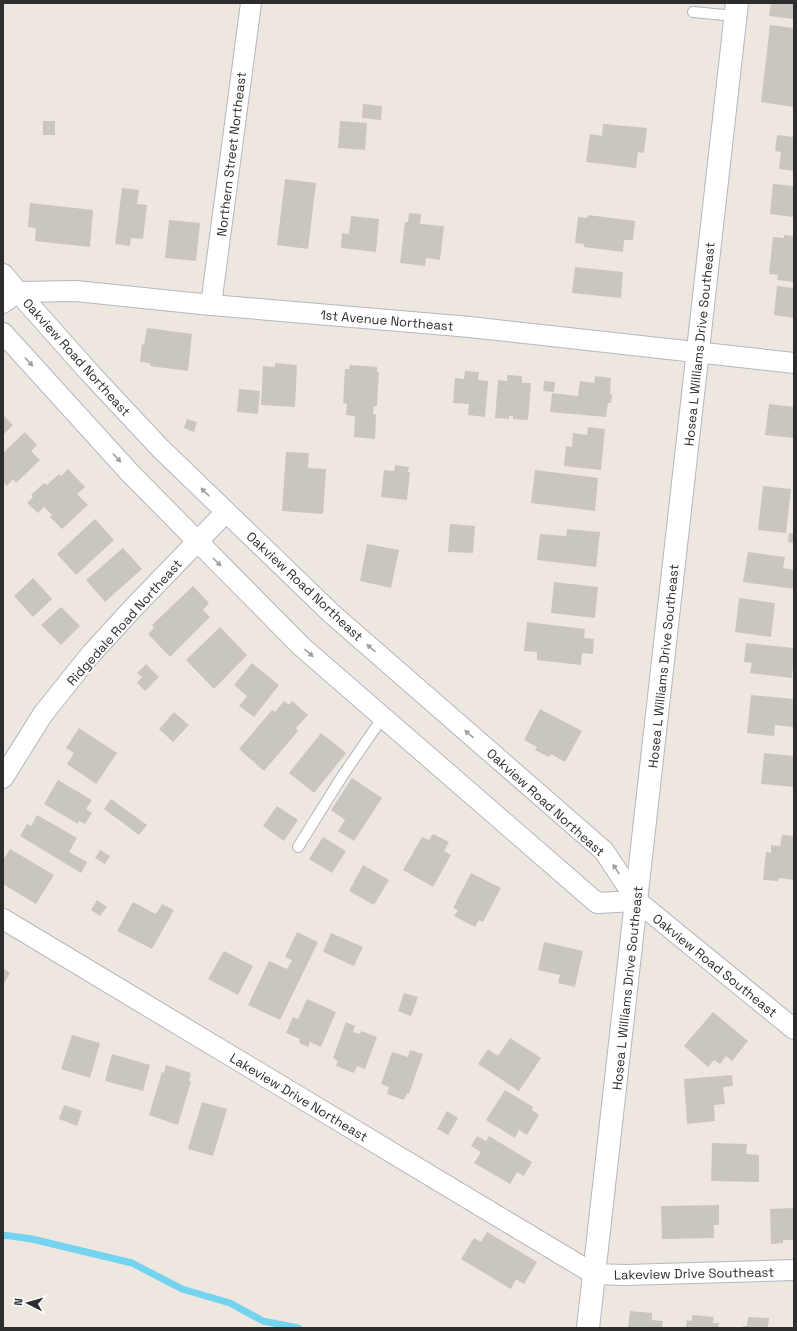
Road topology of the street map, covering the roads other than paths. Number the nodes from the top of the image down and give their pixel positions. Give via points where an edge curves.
1 (251, 3) edge
2 (736, 10) edge
3 (692, 12) dead end
4 (3, 274) edge
5 (10, 298) edge
6 (211, 305) junction
7 (3, 333) edge
8 (698, 353) junction
9 (794, 363) edge
10 (226, 512) junction
11 (197, 542) junction
12 (383, 717) junction
13 (3, 778) edge
14 (298, 847) dead end
15 (636, 902) junction
16 (3, 919) edge
17 (794, 1029) edge
18 (794, 1270) edge
19 (594, 1274) junction
20 (588, 1328) edge

1 - 6 street, Northern Street Northeast
2 - 3 lane
2 - 8 street, Hosea L Williams Drive Southeast
4 - 5 street, Oakview Road Northeast
5 - 6 street, 1st Avenue Northeast via 76,290
10 -> 5 street, Oakview Road Northeast via 160,448 89,372
6 - 8 street, 1st Avenue Northeast via 470,327
7 -> 11 street via 130,473
8 - 9 street, 1st Avenue Northeast
8 - 15 street, Hosea L Williams Drive Southeast
10 - 11 street, Ridgedale Road Northeast
15 -> 10 street, Oakview Road Northeast via 604,851 332,614
11 -> 12 street via 302,647
11 - 13 street, Ridgedale Road Northeast via 91,654 43,714
12 - 14 lane via 343,774
12 - 15 street via 597,903
15 - 17 street, Oakview Road Southeast
15 - 19 street, Hosea L Williams Drive Southeast
16 - 19 street, Lakeview Drive Northeast
18 - 19 street, Lakeview Drive Southeast
19 - 20 street, Hosea L Williams Drive Southeast

